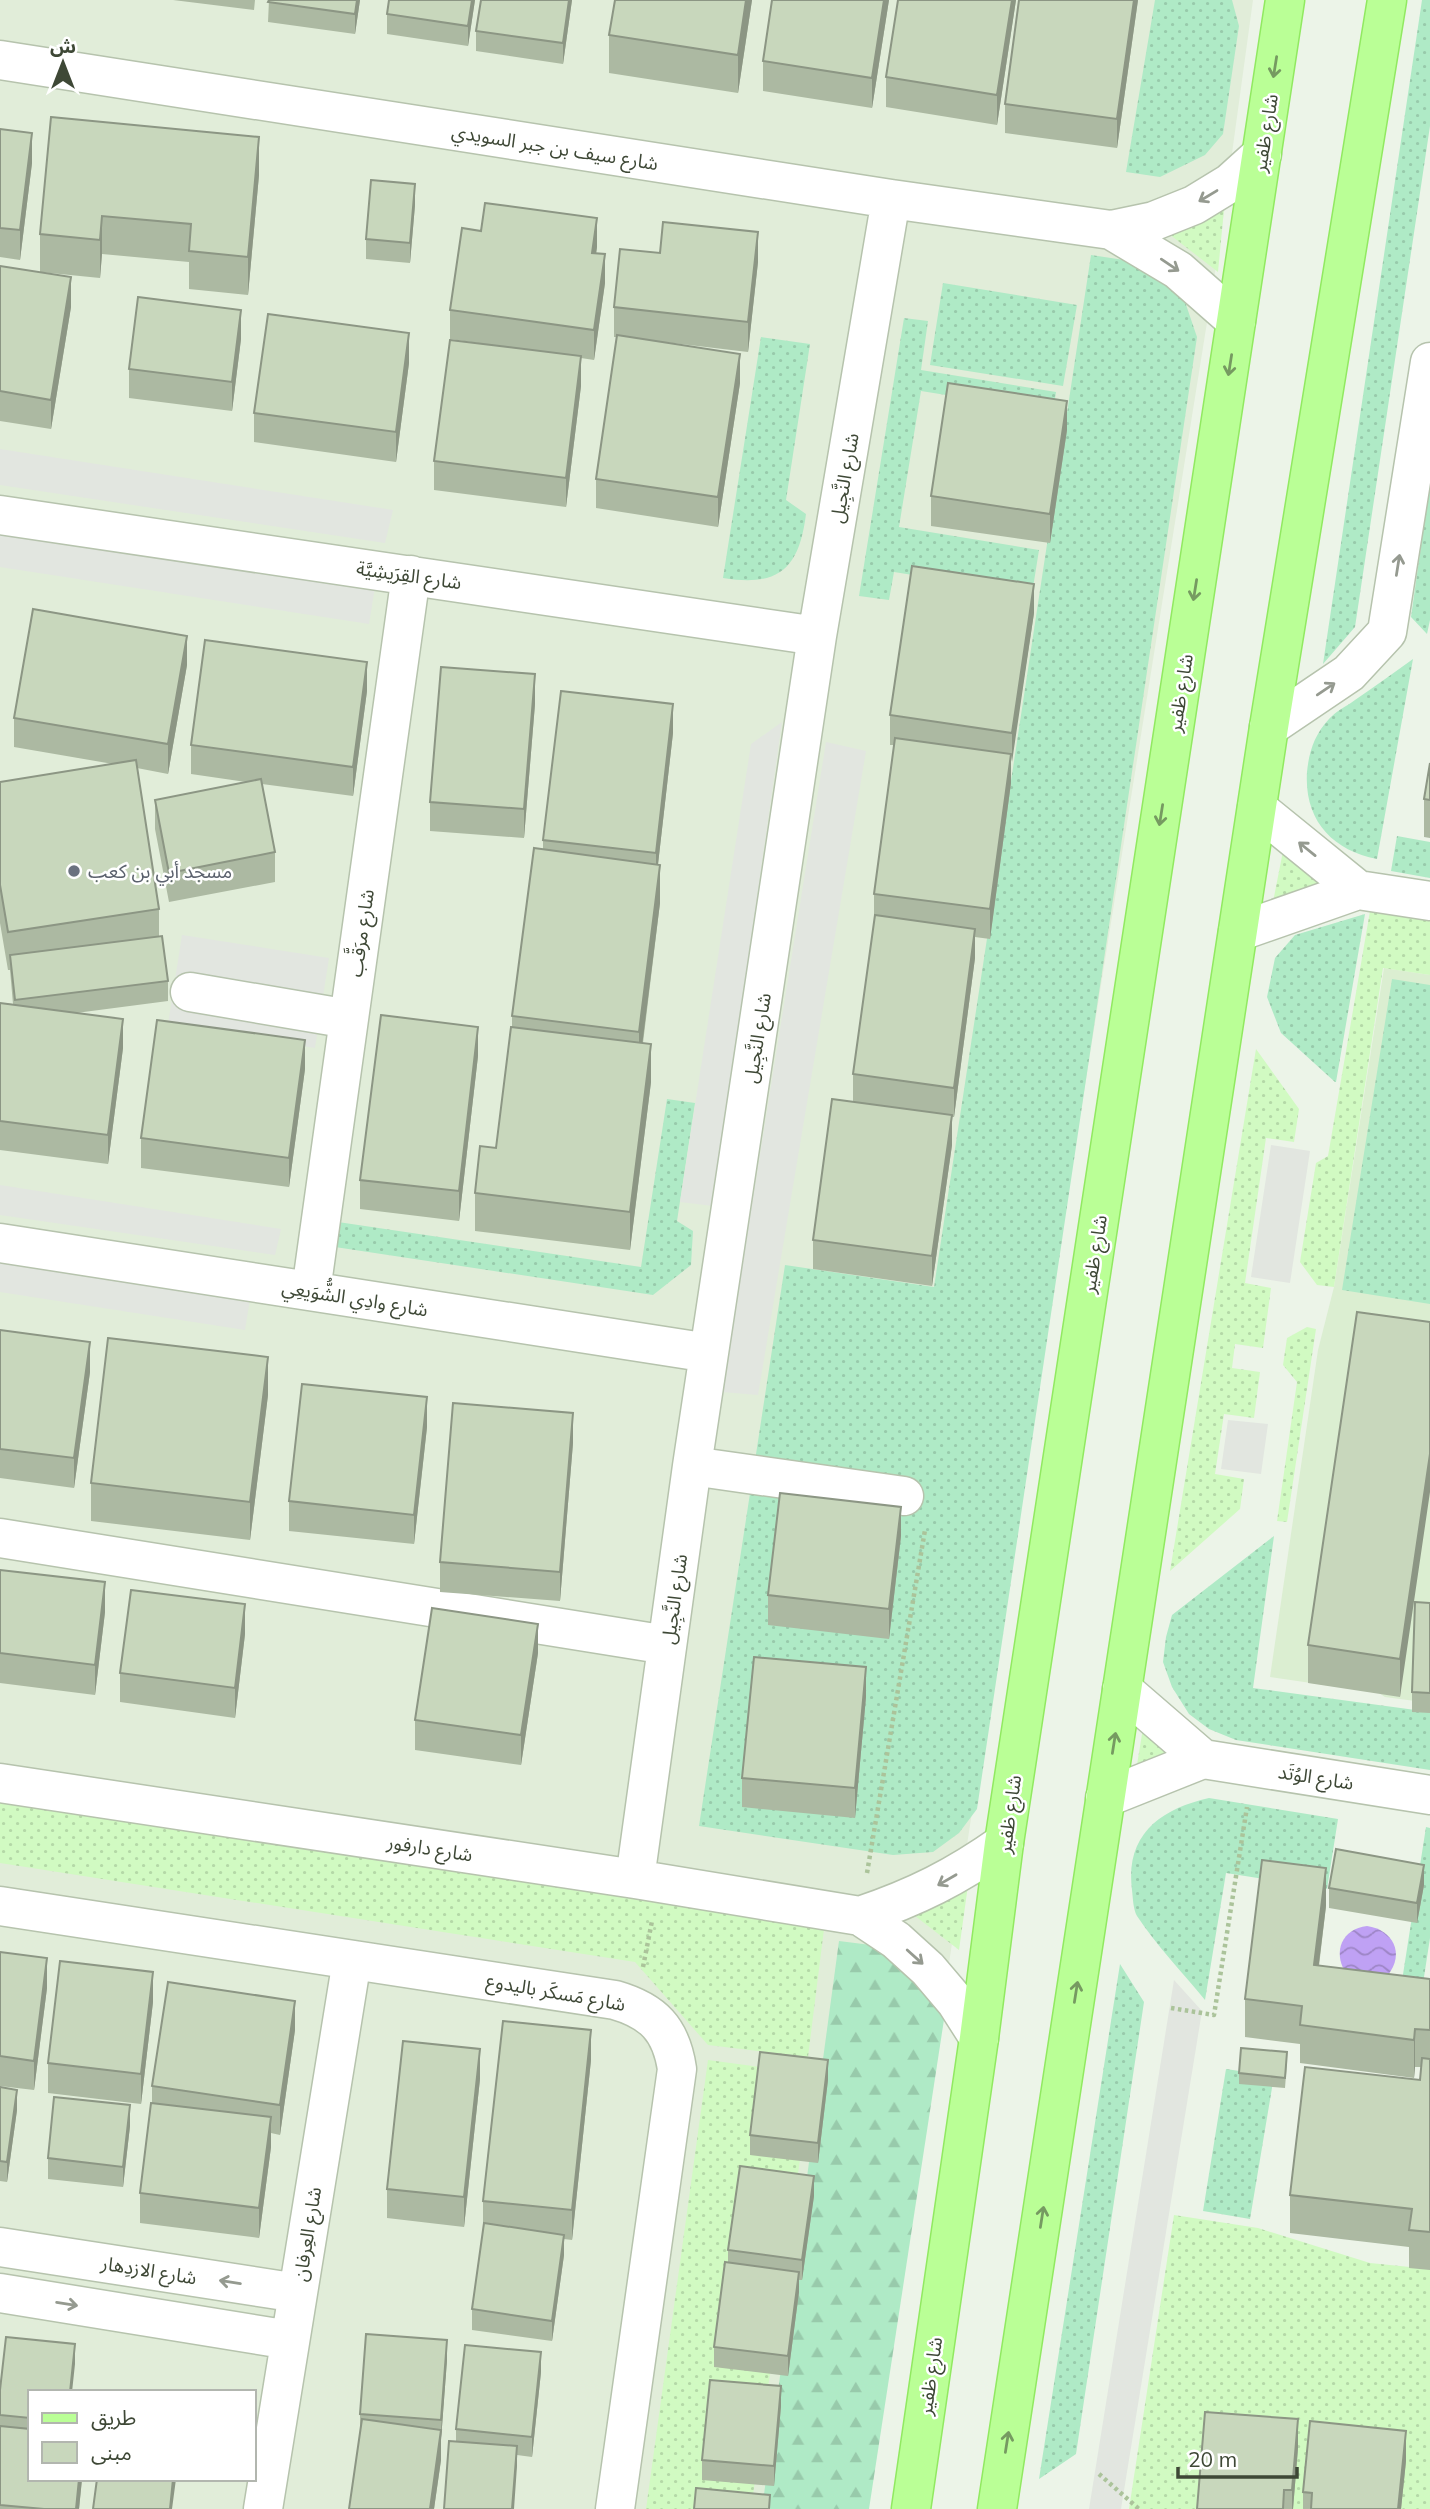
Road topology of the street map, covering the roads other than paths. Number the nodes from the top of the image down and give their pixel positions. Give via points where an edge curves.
1 (1387, 0) edge
2 (1282, 2) edge
3 (0, 60) edge
4 (1262, 154) junction
5 (891, 200) junction
6 (1111, 230) junction
7 (1236, 321) junction
8 (1430, 362) edge
9 (0, 515) edge
10 (411, 575) junction
11 (817, 636) junction
12 (1269, 727) junction
13 (1257, 808) junction
14 (1358, 890) junction
15 (1430, 901) edge
16 (1238, 932) junction
17 (190, 992) dead end
18 (349, 1019) junction
19 (0, 1243) edge
20 (311, 1291) junction
21 (709, 1353) junction
22 (692, 1466) junction
23 (904, 1496) road end
24 (0, 1538) edge
25 (667, 1645) junction
26 (1122, 1689) junction
27 (1203, 1759) junction
28 (0, 1783) edge
29 (1430, 1795) edge
30 (1105, 1798) junction
31 (1004, 1843) junction
32 (647, 1881) junction
33 (0, 1906) edge
34 (860, 1916) junction
35 (352, 1960) junction
36 (979, 2038) junction
37 (0, 2247) edge
38 (0, 2293) edge
39 (298, 2293) junction
40 (290, 2340) junction
41 (263, 2509) edge
42 (615, 2509) edge
43 (911, 2509) edge
44 (997, 2509) edge

1 - 12 main road
2 -> 4 main road, شارع ظفير
3 - 5 street, شارع سيف بن جبر السويدي
4 -> 6 street, شارع سيف بن جبر السويدي via 1230,183 1194,205 1154,221
4 - 7 main road, شارع ظفير
5 - 6 street, شارع سيف بن جبر السويدي
5 - 11 street, شارع النَّجِيل
6 -> 7 street, شارع سيف بن جبر السويدي via 1178,270
7 -> 31 main road, شارع ظفير
12 -> 8 street via 1349,673 1387,632
9 - 10 street, شارع القِرَيشِيَّة
10 - 11 street, شارع القِرَيشِيَّة
10 - 18 street, شارع مرَقَّب
11 - 21 street, شارع النَّجِيل
12 - 13 main road
14 -> 13 street
13 - 16 main road
14 - 15 street
14 - 16 street
16 - 26 main road
17 - 18 street
18 - 20 street, شارع مرَقَّب
19 - 20 street, شارع وادِي الشُّوَيعِي
20 - 21 street, شارع وادِي الشُّوَيعِي
21 - 22 street, شارع النَّجِيل
22 - 23 street
22 - 25 street, شارع النَّجِيل
24 - 25 street
25 - 32 street, شارع النَّجِيل
26 - 27 street
30 -> 26 main road
27 - 29 street, شارع الوُتَد
27 - 30 street
28 - 32 street, شارع دارفور
44 -> 30 main road
31 -> 34 street via 936,1887
31 - 36 main road, شارع ظفير
32 - 34 street, شارع دارفور
33 - 35 street, شارع مَسكَر باليدوع
34 -> 36 street, شارع دارفور via 928,1969
35 - 39 street, شارع العِرفان
35 - 42 street, شارع مَسكَر باليدوع via 615,2000 635,2006 666,2032 677,2069
36 - 43 main road, شارع ظفير
39 -> 37 street, شارع الازدِهار
38 -> 40 street
39 - 40 street, شارع العِرفان
40 - 41 street, شارع العِرفان

